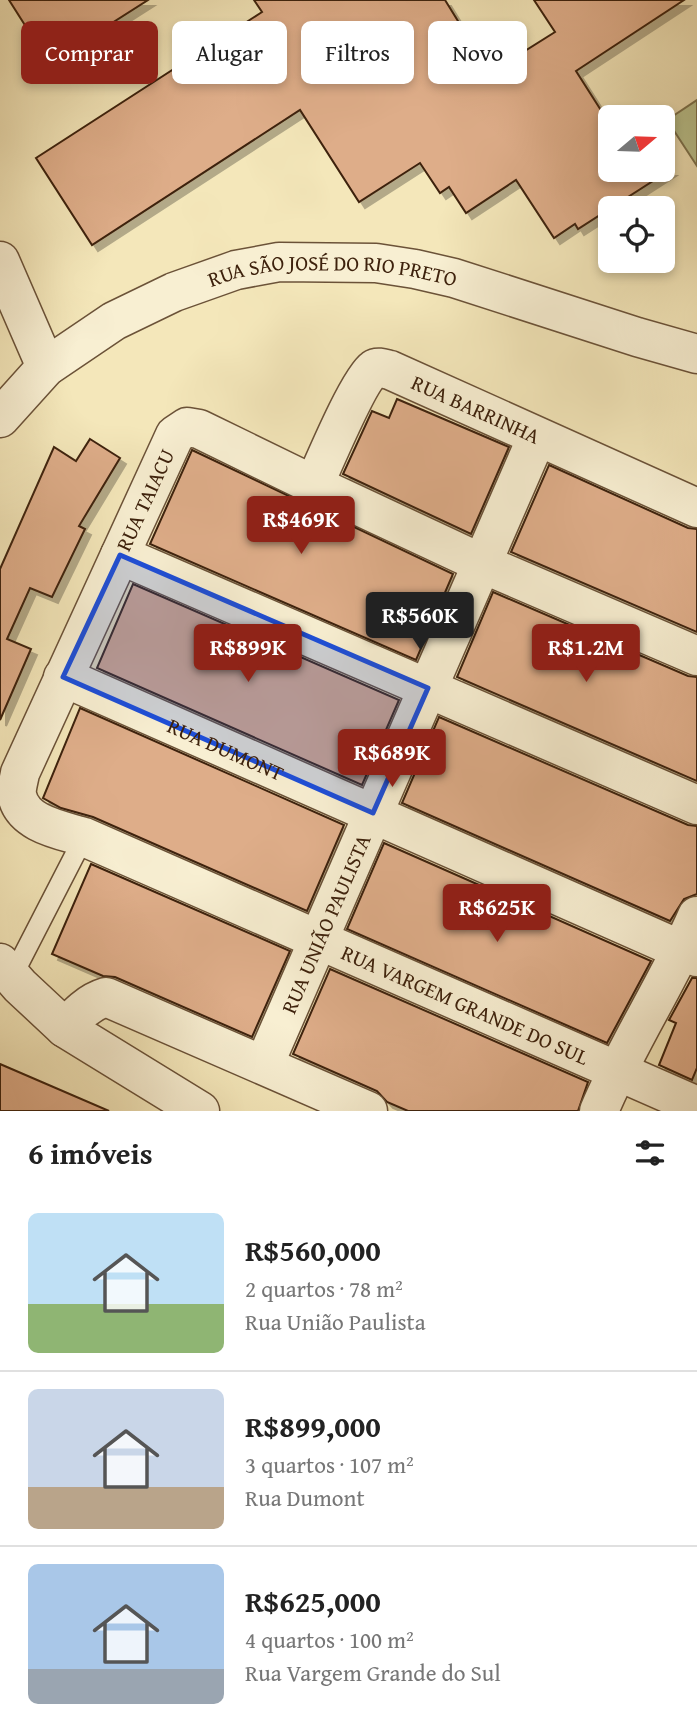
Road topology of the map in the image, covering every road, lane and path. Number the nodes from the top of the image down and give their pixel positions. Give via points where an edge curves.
1 (0, 261) edge
2 (697, 354) edge
3 (46, 368) junction
4 (0, 418) edge
5 (537, 437) junction
6 (314, 485) junction
7 (697, 508) edge
8 (120, 555) junction
9 (483, 564) junction
10 (697, 656) edge
11 (63, 677) junction
12 (428, 688) junction
13 (697, 805) edge
14 (373, 813) junction
15 (84, 837) junction
16 (697, 916) edge
17 (318, 939) junction
18 (690, 954) edge
19 (6, 970) edge
20 (65, 1028) junction
21 (264, 1065) junction
22 (616, 1071) junction
23 (697, 1106) edge
24 (200, 1111) edge
25 (368, 1111) edge
26 (599, 1111) edge

1 - 3 street
2 - 3 street, RUA SÃO JOSÉ DO RIO PRETO via 415,269 376,263 279,262 236,270 174,292 114,321
3 - 4 street, RUA SÃO JOSÉ DO RIO PRETO
5 - 6 street, RUA BARRINHA via 390,370 373,369
5 - 7 street, RUA BARRINHA
5 - 9 street, RUA UNIÃO PAULISTA
6 - 8 street, RUA TAIACU via 199,429 180,430
6 - 9 street, RUA TAIACU
8 - 11 street, RUA TAIACU
8 - 12 street
9 - 10 street, RUA TAIACU
9 - 12 street, RUA UNIÃO PAULISTA
11 - 14 street, RUA DUMONT
11 - 15 street, RUA TAIACU via 20,773 16,793 34,819
12 - 13 street
12 - 14 street, RUA UNIÃO PAULISTA
14 - 17 street, RUA UNIÃO PAULISTA
14 - 18 street, RUA DUMONT
15 - 17 street, RUA VARGEM GRANDE DO SUL
15 - 19 lane
16 - 18 street
17 - 21 street, RUA UNIÃO PAULISTA
17 - 22 street, RUA VARGEM GRANDE DO SUL
18 - 22 street
19 - 20 street
20 - 21 street via 106,996
20 - 24 street
21 - 25 street
22 - 23 street, RUA VARGEM GRANDE DO SUL
22 - 26 street

